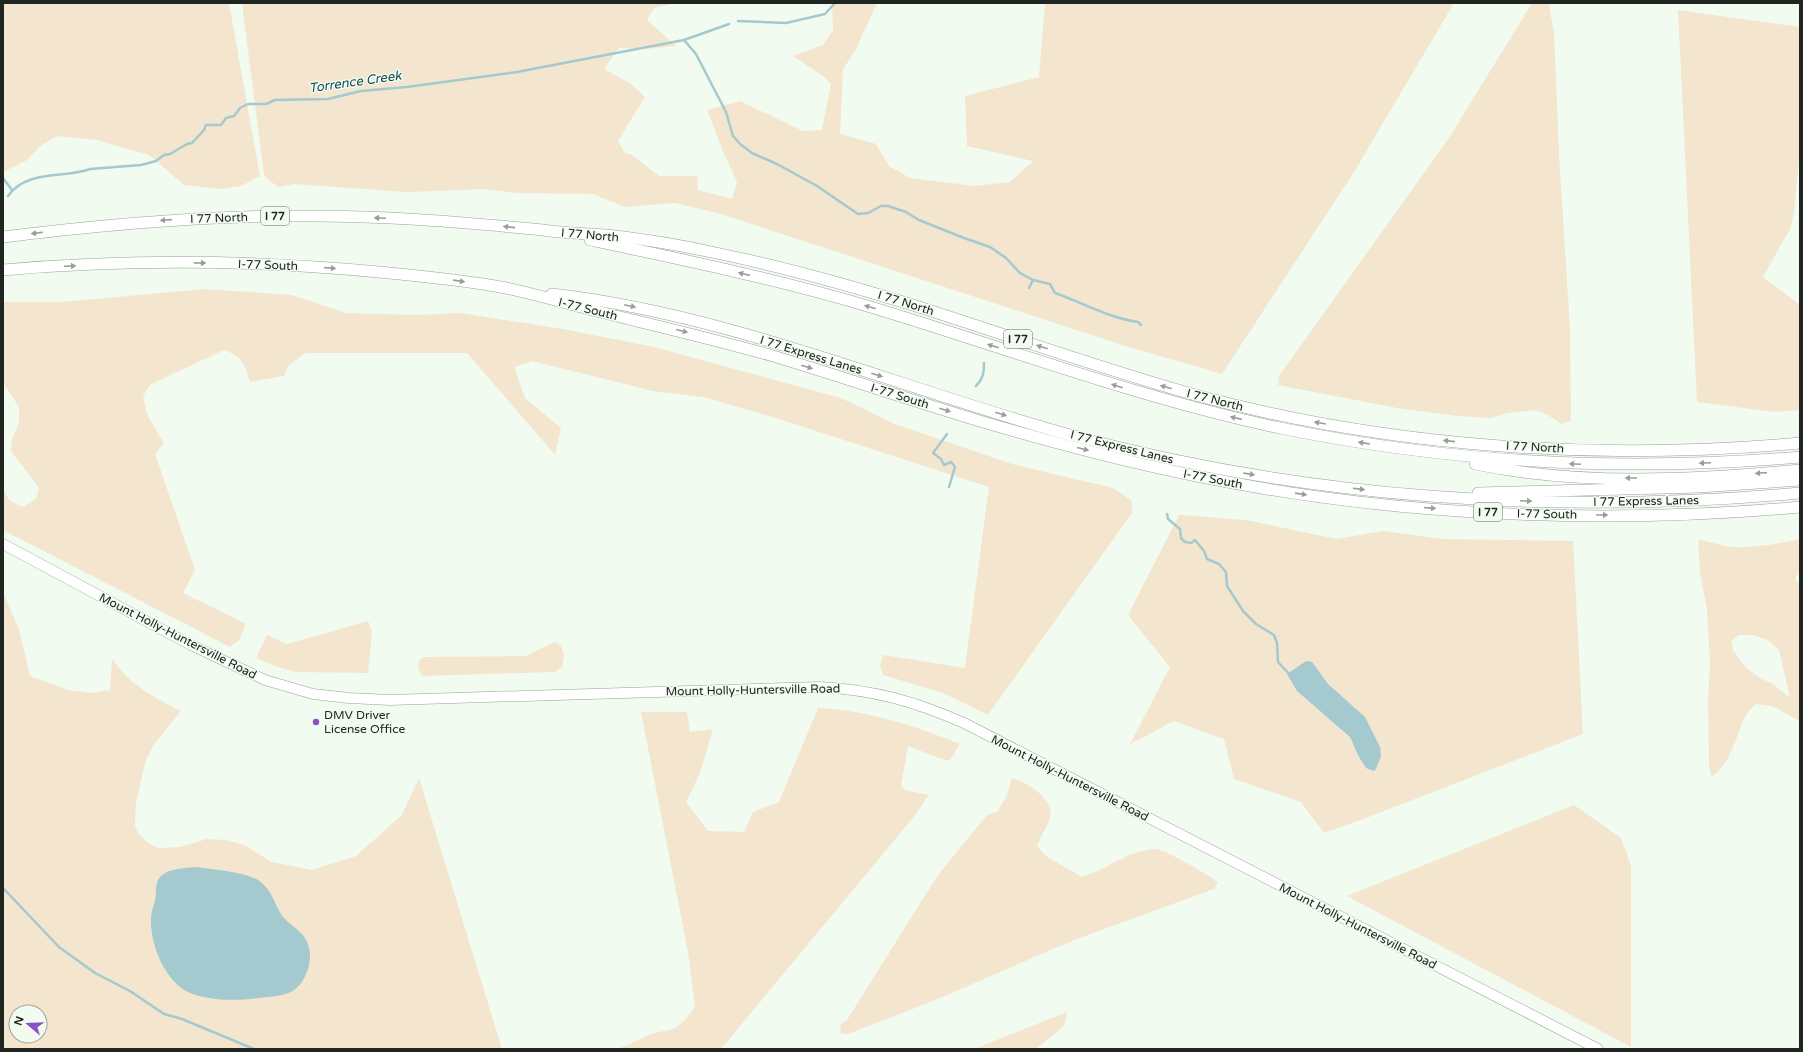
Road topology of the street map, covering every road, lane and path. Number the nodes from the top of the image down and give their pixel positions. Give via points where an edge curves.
1 (548, 231) junction
2 (3, 237) edge
3 (3, 270) edge
4 (509, 289) junction
5 (1800, 443) edge
6 (1402, 449) junction
7 (1800, 457) edge
8 (1800, 470) edge
9 (1800, 480) edge
10 (1800, 493) edge
11 (1404, 494) junction
12 (1800, 507) edge
13 (3, 544) edge
14 (1598, 1049) edge

1 -> 2 highway, I 77 North / I 77 via 423,220 297,216 170,220
5 -> 1 highway, I 77 North / I 77 via 1698,450 1573,450 1446,441 1328,424 1239,406 1155,383 918,307 798,272 674,244
6 -> 1 highway, I 77 via 1284,429 1195,408 834,297 753,276
3 -> 4 highway, I-77 South / I 77 via 121,264 255,264 368,271
4 -> 11 highway, I 77 Express Lanes / I 77 via 613,303 696,322 779,344 1032,424 1154,455 1278,478
4 -> 12 highway, I-77 South / I 77 via 741,347 1028,435 1234,484 1367,502 1487,512 1580,515 1700,514
7 -> 6 highway, I 77 via 1699,464 1607,465 1508,460
8 -> 6 highway via 1699,477 1585,477 1505,469
9 - 11 highway via 1664,489
11 -> 10 highway, I 77 Express Lanes / I 77 via 1495,500 1615,503
13 - 14 main road, Mount Holly-Huntersville Road via 214,657 264,680 313,694 390,700 820,687 877,693 919,705 964,723

